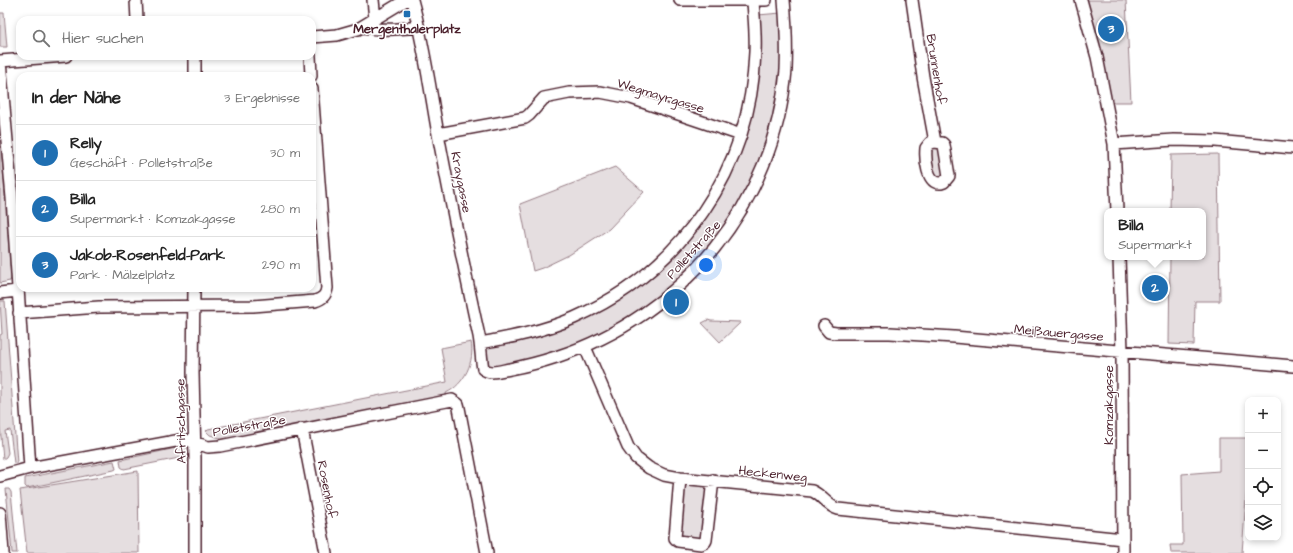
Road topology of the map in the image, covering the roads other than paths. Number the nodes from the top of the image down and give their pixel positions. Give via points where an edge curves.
1 (136, 0) edge
2 (373, 0) edge
3 (406, 0) edge
4 (412, 0) edge
5 (680, 0) edge
6 (766, 0) edge
7 (784, 0) edge
8 (912, 0) edge
9 (1081, 0) edge
10 (753, 1) edge
11 (137, 16) edge
12 (375, 19) junction
13 (362, 27) junction
14 (418, 27) junction
15 (316, 37) edge
16 (16, 60) edge
17 (195, 60) edge
18 (310, 60) edge
19 (0, 61) edge
20 (195, 72) edge
21 (311, 72) edge
22 (438, 134) junction
23 (741, 135) junction
24 (316, 142) edge
25 (935, 142) dead end
26 (1114, 144) junction
27 (1293, 148) edge
28 (16, 198) edge
29 (1117, 208) edge
30 (1119, 260) edge
31 (16, 291) edge
32 (17, 292) edge
33 (194, 292) edge
34 (0, 293) edge
35 (194, 306) junction
36 (19, 313) junction
37 (824, 326) dead end
38 (480, 343) junction
39 (585, 348) junction
40 (1122, 352) junction
41 (1293, 366) edge
42 (484, 369) joint
43 (302, 429) junction
44 (195, 443) junction
45 (30, 468) junction
46 (0, 476) edge
47 (680, 478) junction
48 (713, 480) junction
49 (0, 513) edge
50 (1123, 539) junction
51 (3, 553) edge
52 (195, 553) edge
53 (326, 553) edge
54 (487, 553) edge
55 (1123, 553) edge

1 - 11 street
2 - 12 street
3 - 12 street
4 - 14 street, Kraygasse
5 - 10 street
6 - 10 street
7 - 39 street, Polletstraße via 786,70 780,106 763,164 740,213 710,254 678,287 638,319
8 - 25 street, Brunnenhof
9 - 26 street
10 - 23 street, Polletstraße via 756,36 754,72
12 - 13 street
13 - 14 street via 378,30
13 - 15 street via 344,34
14 - 22 street, Kraygasse
16 - 19 street
17 - 20 street
18 - 21 street
19 - 28 street
22 - 23 street, Wegmayrgasse via 525,118 544,98 585,91 631,98
22 - 38 street, Kraygasse
23 - 38 street, Polletstraße via 723,179 706,208 673,250 643,277 612,299 573,319 535,332
24 - 35 street via 327,288 325,295 315,301 253,306
26 - 27 street via 1174,140
26 - 29 street
30 - 40 street, Komzakgasse
31 - 34 street
32 - 36 street
33 - 35 street, Afritschgasse
35 - 36 street via 99,307
35 - 44 street, Afritschgasse
36 - 45 street
37 - 40 street, Meißauergasse via 830,332 836,333 954,337
38 - 42 street, Kraygasse
39 - 42 street, Polletstraße via 531,365 490,372
39 - 47 street, Heckenweg via 632,453 641,463 654,471
40 - 41 street, Meißauergasse
40 - 50 street, Komzakgasse
43 - 44 street, Polletstraße via 218,446 208,447
43 - 53 street, Rosenhof
43 - 54 street, Polletstraße via 450,400 456,401
44 - 45 street, Polletstraße via 181,440
44 - 52 street, Afritschgasse
45 - 46 street, Polletstraße
47 - 48 street, Heckenweg
47 - 48 street via 675,538 678,541 701,544 706,540
48 - 50 street, Heckenweg via 812,491 820,495 830,506 838,509
49 - 51 street
50 - 55 street, Komzakgasse

